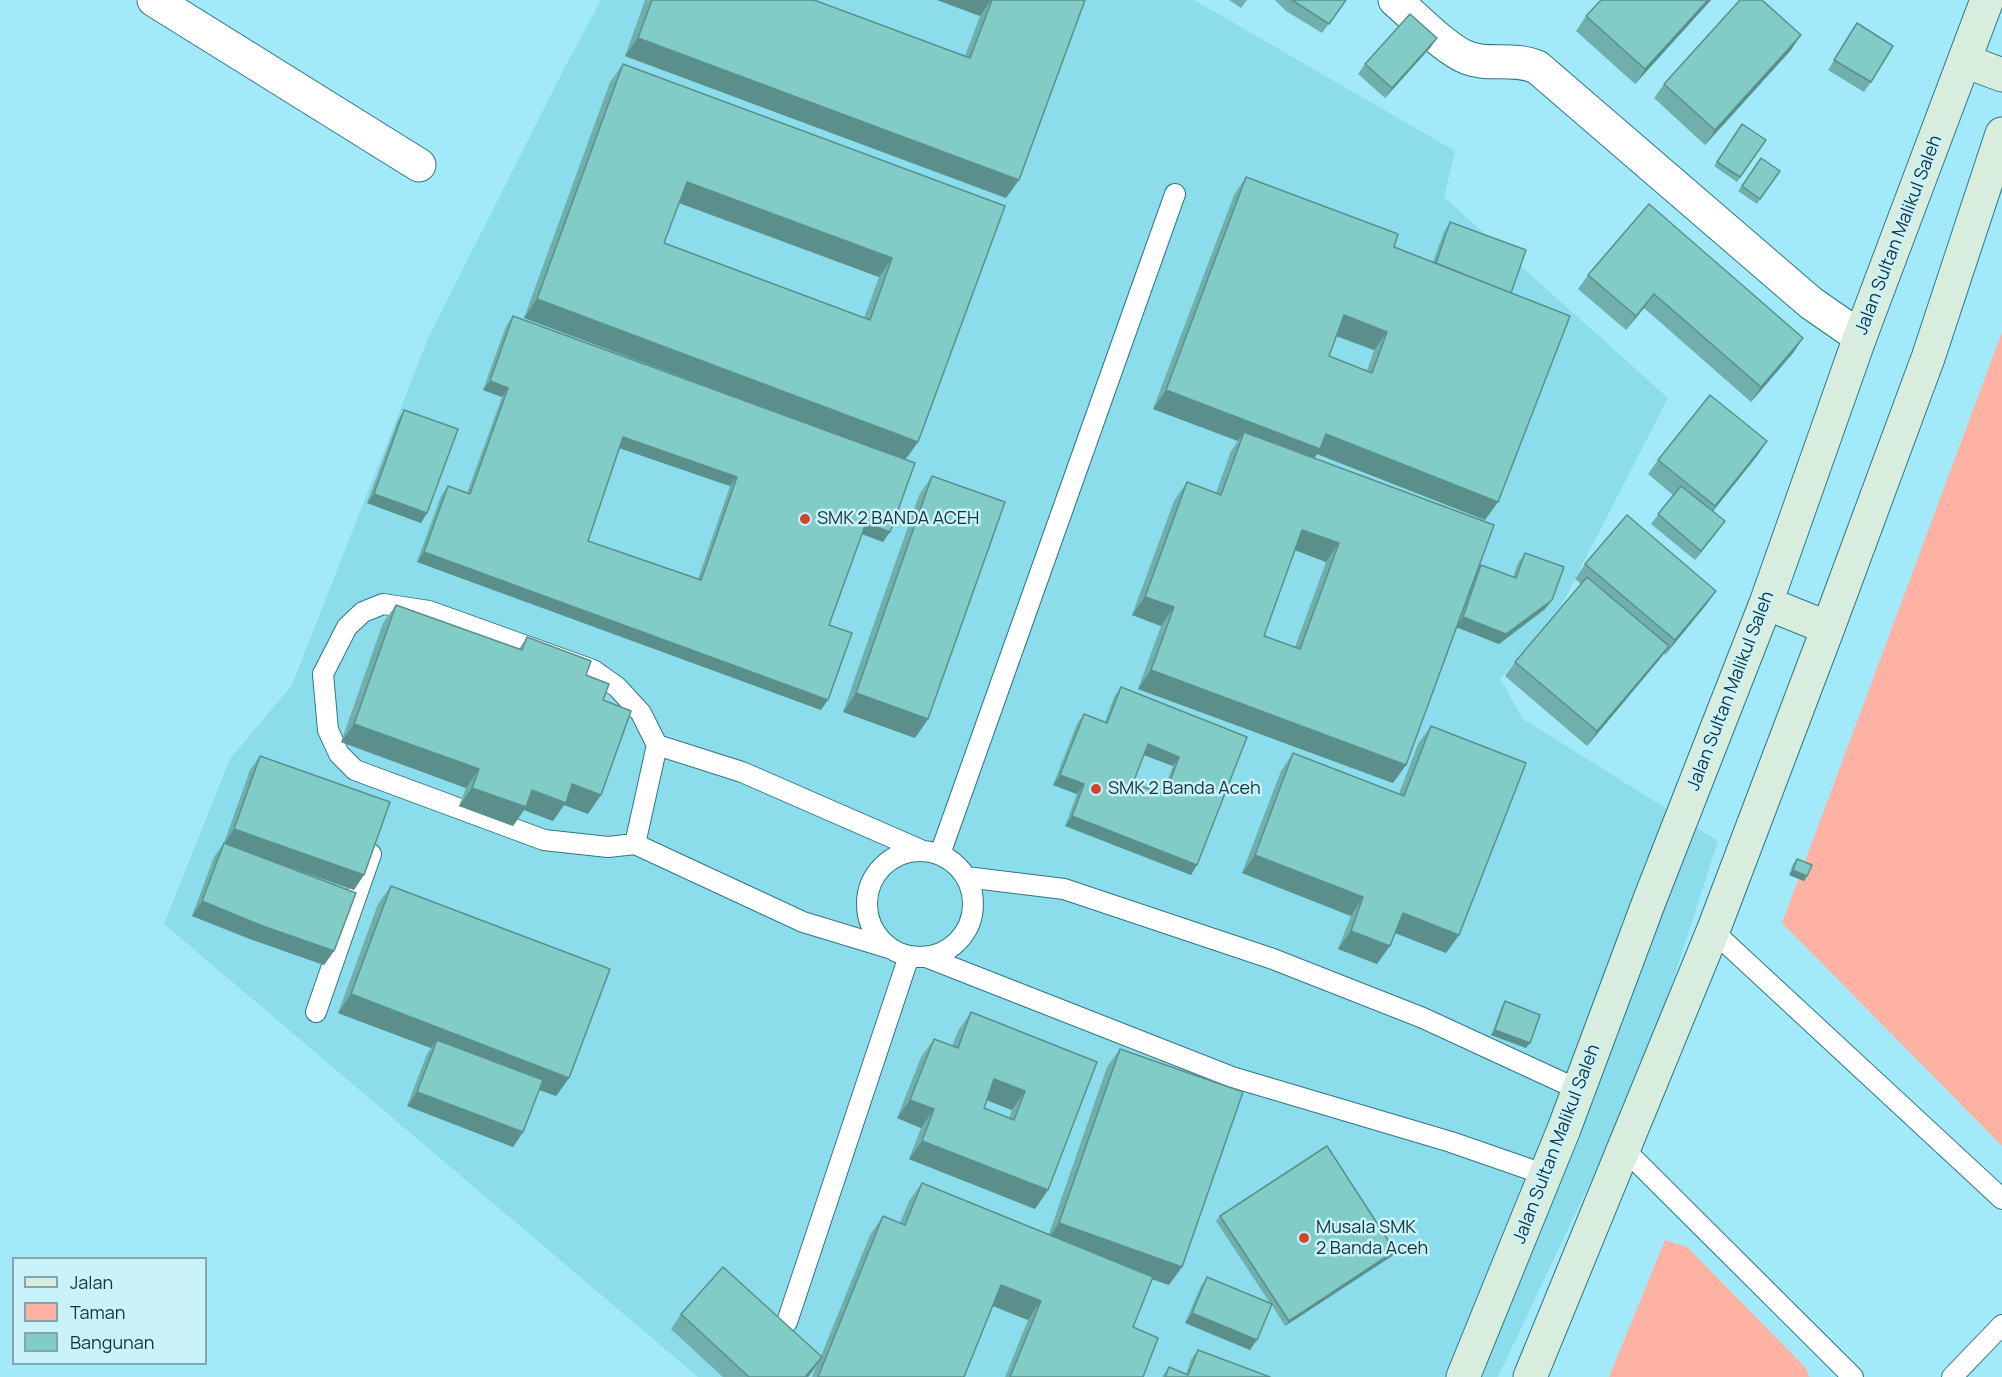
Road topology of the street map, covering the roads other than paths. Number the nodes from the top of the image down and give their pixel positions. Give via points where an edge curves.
1 (154, 0) edge
2 (1395, 0) edge
3 (1987, 0) edge
4 (1965, 61) junction
5 (2002, 75) edge
6 (2002, 134) edge
7 (418, 165) dead end
8 (1175, 195) dead end
9 (1860, 337) junction
10 (1766, 603) junction
11 (1828, 628) junction
12 (657, 745) junction
13 (378, 831) edge
14 (635, 844) junction
15 (931, 853) junction
16 (966, 877) junction
17 (1713, 931) junction
18 (909, 954) junction
19 (316, 1012) dead end
20 (1579, 1090) junction
21 (1623, 1148) junction
22 (1546, 1175) junction
23 (2002, 1199) edge
24 (787, 1322) edge
25 (2002, 1325) edge
26 (1463, 1377) edge
27 (1530, 1377) edge
28 (1853, 1377) edge
29 (1952, 1377) edge

1 - 7 street
2 - 9 street via 1468,59 1516,61 1537,67 1811,303
3 - 4 main road, Jalan Sultan Malikul Saleh
4 - 5 main road
4 - 9 main road, Jalan Sultan Malikul Saleh
6 - 11 main road via 1928,358
8 - 15 lane
9 - 10 main road, Jalan Sultan Malikul Saleh
10 - 11 main road
10 - 20 main road, Jalan Sultan Malikul Saleh
11 - 17 main road
12 - 14 lane
12 - 14 lane via 641,713 617,687 593,670 429,611 383,603 363,612 347,627 323,674 328,730 339,754 355,770 392,791 544,840 608,847
12 - 15 lane via 742,772
13 - 19 lane
14 - 18 lane via 803,922
15 - 16 lane via 955,864
15 - 18 lane via 905,852 889,860 868,888 870,923 879,938
16 - 18 lane via 973,911 957,942 943,952
16 - 20 lane via 1064,889 1273,959 1424,1018
17 - 21 main road
17 - 23 lane
18 - 22 lane via 1232,1077 1451,1142
18 - 24 lane
20 - 22 main road, Jalan Sultan Malikul Saleh
21 - 27 main road
21 - 28 lane
22 - 26 main road, Jalan Sultan Malikul Saleh
25 - 29 lane

